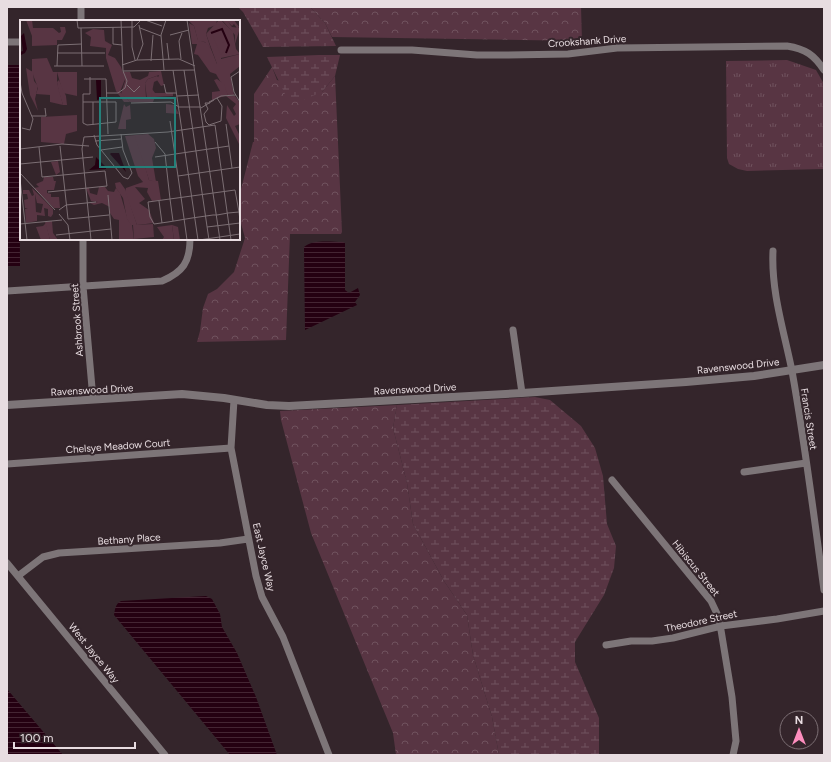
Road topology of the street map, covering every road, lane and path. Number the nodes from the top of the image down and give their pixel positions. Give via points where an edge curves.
1 (80, 7) edge
2 (81, 20) edge
3 (7, 42) edge
4 (20, 42) edge
5 (341, 50) dead end
6 (824, 70) edge
7 (83, 240) edge
8 (190, 240) edge
9 (773, 251) dead end
10 (84, 286) junction
11 (7, 291) edge
12 (513, 330) dead end
13 (824, 365) edge
14 (792, 370) junction
15 (522, 393) junction
16 (93, 399) junction
17 (234, 400) junction
18 (7, 404) edge
19 (231, 448) junction
20 (806, 463) junction
21 (7, 464) edge
22 (744, 472) dead end
23 (612, 480) dead end
24 (248, 539) junction
25 (7, 563) edge
26 (18, 576) junction
27 (824, 590) edge
28 (824, 611) edge
29 (721, 626) junction
30 (606, 645) dead end
31 (165, 755) edge
32 (329, 755) edge
33 (733, 755) edge

1 - 2 street
3 - 4 street
5 - 6 street, Crookshank Drive via 412,50 502,56 568,54 617,48 787,46 812,55
7 - 10 street, Ashbrook Street
8 - 10 street via 184,266 175,275 162,281
9 - 14 street, Francis Street via 773,281
10 - 11 street
10 - 16 street, Ashbrook Street
12 - 15 street
13 - 14 street, Ravenswood Drive
14 - 15 street, Ravenswood Drive via 754,376
14 - 20 street, Francis Street
15 - 17 street, Ravenswood Drive via 289,406
16 - 17 street, Ravenswood Drive via 182,394
16 - 18 street, Ravenswood Drive
17 - 19 street, East Jayce Way
19 - 21 street, Chelsye Meadow Court
19 - 24 street, East Jayce Way
20 - 22 street
20 - 27 street, Francis Street
23 - 29 street, Hibiscus Street via 711,601
24 - 26 street, Bethany Place via 59,553 43,557
24 - 32 street, East Jayce Way via 262,597 283,637
25 - 26 street, West Jayce Way
26 - 31 street, West Jayce Way
28 - 29 street, Theodore Street
29 - 30 street, Theodore Street via 673,638
29 - 33 street, Hibiscus Street via 735,719 736,741

